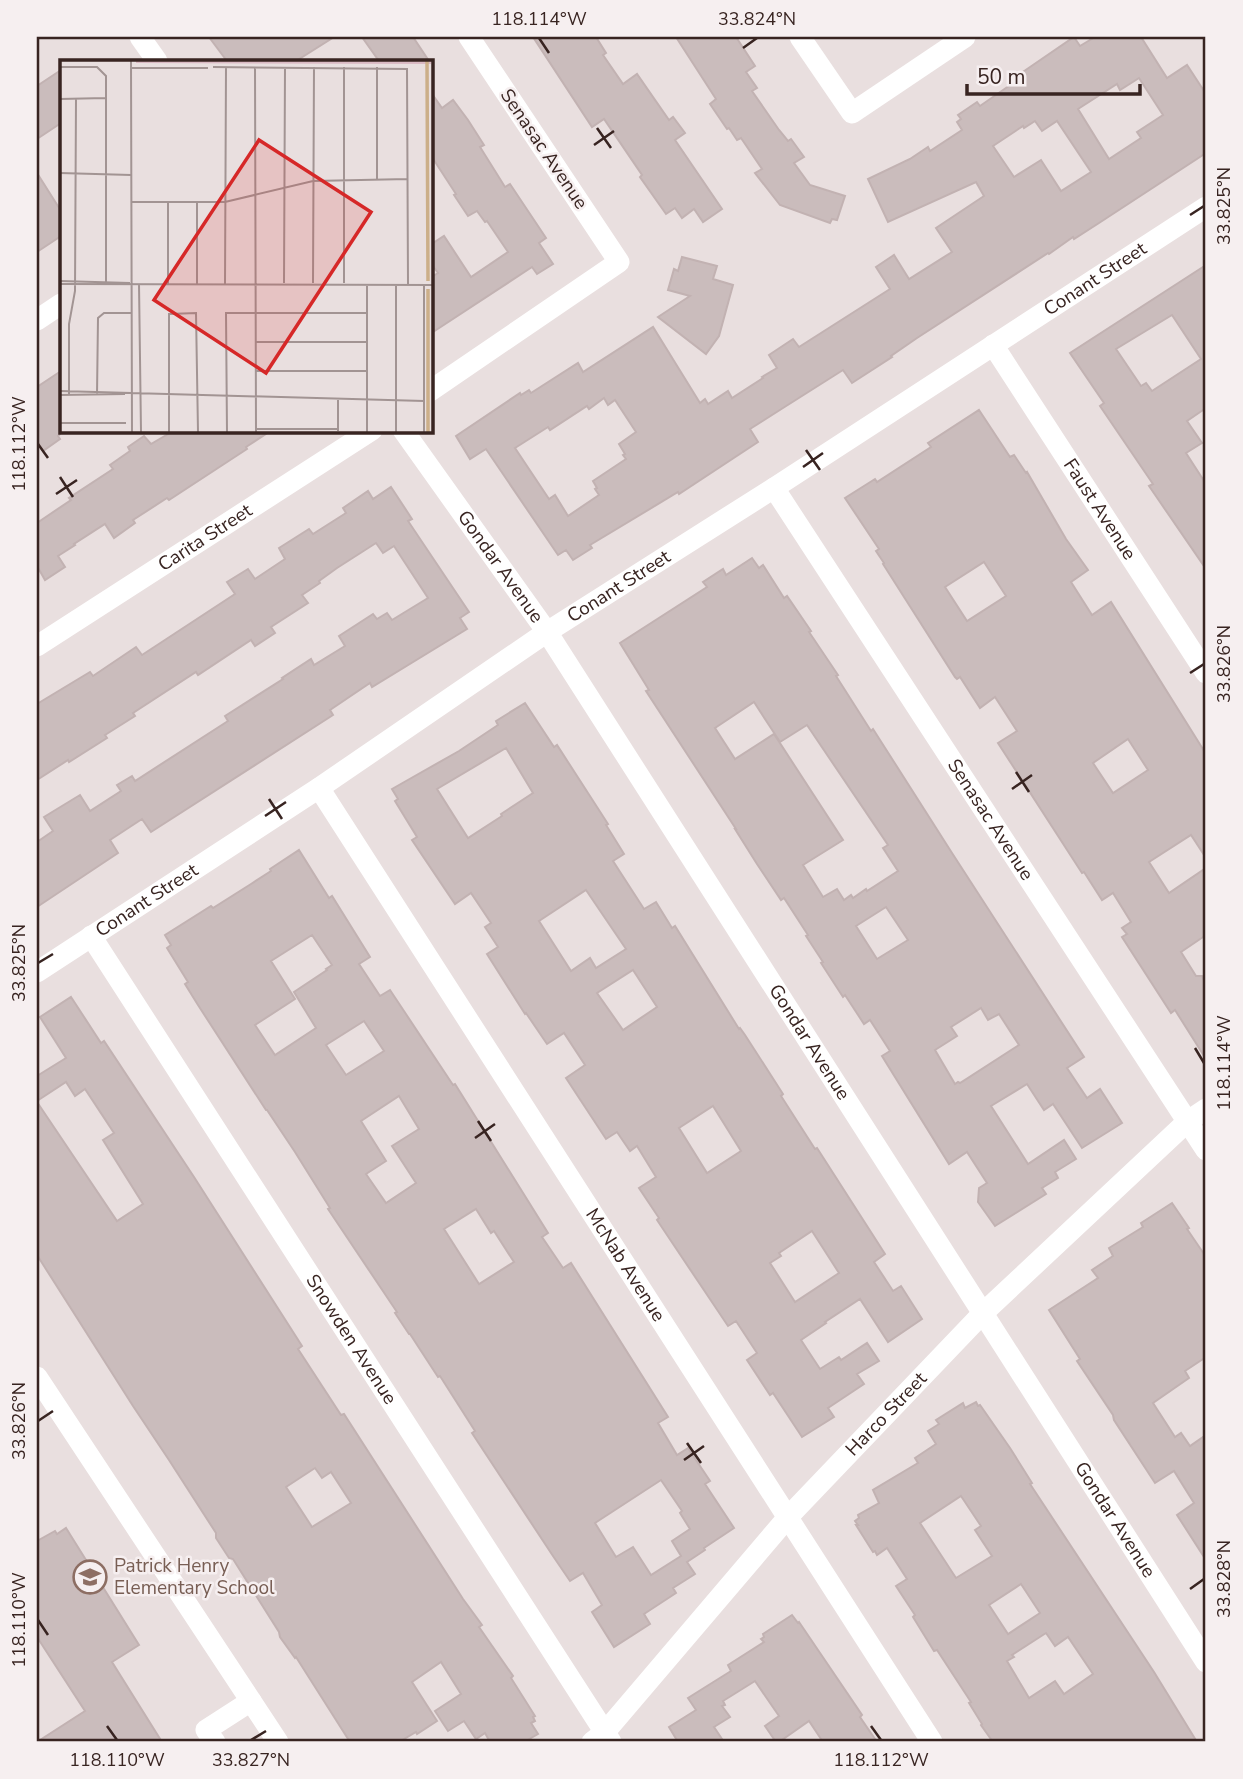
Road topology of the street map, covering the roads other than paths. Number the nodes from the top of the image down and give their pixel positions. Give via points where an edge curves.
1 (140, 37) edge
2 (469, 37) edge
3 (800, 37) edge
4 (960, 40) edge
5 (156, 60) edge
6 (1206, 207) edge
7 (60, 305) edge
8 (37, 320) edge
9 (993, 345) junction
10 (432, 390) edge
11 (369, 432) edge
12 (404, 432) edge
13 (774, 488) junction
14 (547, 632) junction
15 (37, 646) edge
16 (1206, 673) edge
17 (319, 788) junction
18 (91, 936) junction
19 (37, 971) edge
20 (1206, 1109) edge
21 (1188, 1121) junction
22 (1206, 1150) edge
23 (982, 1314) junction
24 (37, 1377) edge
25 (788, 1517) junction
26 (1206, 1662) edge
27 (251, 1700) junction
28 (603, 1739) edge
29 (215, 1742) edge
30 (278, 1742) edge
31 (932, 1742) edge

1 - 5 street
2 - 10 street, Senasac Avenue via 619,262
3 - 4 street via 852,113
6 - 9 street, Conant Street
7 - 8 street
9 - 13 street, Conant Street
9 - 16 street, Faust Avenue
11 - 15 street, Carita Street
12 - 14 street, Gondar Avenue
13 - 14 street, Conant Street
13 - 21 street, Senasac Avenue
14 - 17 street, Conant Street
14 - 23 street, Gondar Avenue
17 - 18 street, Conant Street
17 - 25 street, McNab Avenue
18 - 19 street, Conant Street
18 - 28 street, Snowden Avenue
20 - 21 street, Harco Street
21 - 22 street, Senasac Avenue
21 - 23 street, Harco Street
23 - 25 street, Harco Street
23 - 26 street, Gondar Avenue
24 - 27 street
25 - 28 street, Harco Street
25 - 31 street, McNab Avenue
27 - 29 street via 206,1730
27 - 30 street

